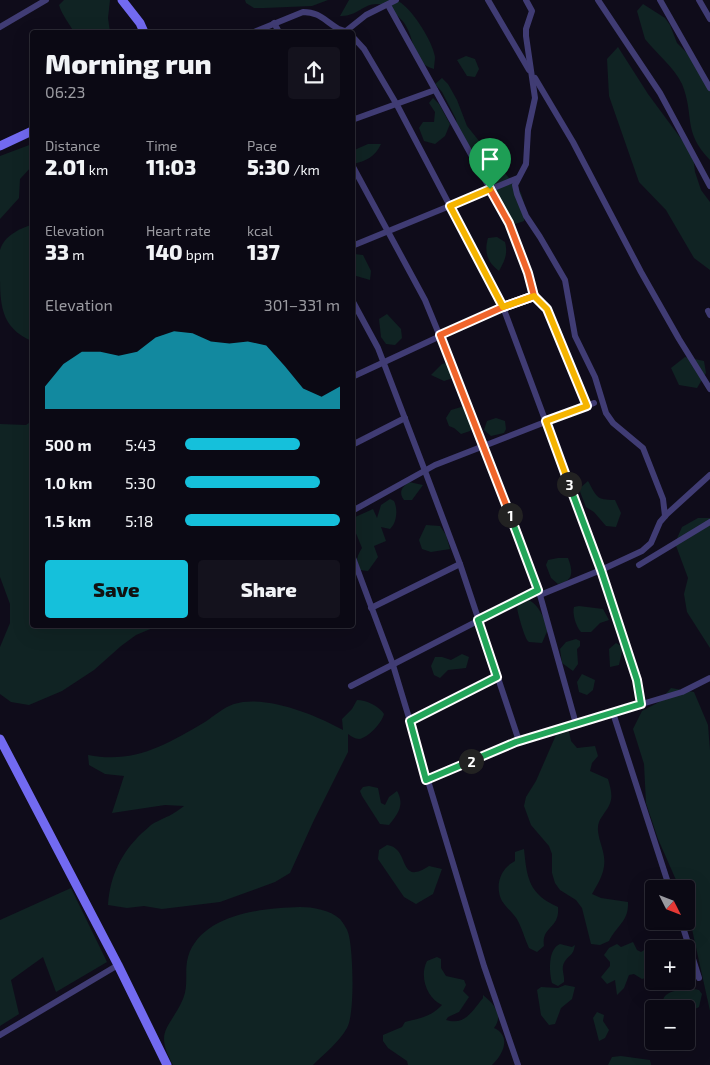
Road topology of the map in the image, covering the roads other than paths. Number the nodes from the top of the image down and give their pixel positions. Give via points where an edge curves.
1 (46, 0) edge
2 (122, 0) edge
3 (396, 0) edge
4 (488, 0) edge
5 (526, 0) edge
6 (598, 0) edge
7 (660, 0) edge
8 (699, 0) edge
9 (388, 5) junction
10 (710, 19) edge
11 (274, 23) junction
12 (0, 27) edge
13 (143, 30) edge
14 (258, 30) edge
15 (278, 30) edge
16 (340, 30) edge
17 (349, 30) edge
18 (355, 39) edge
19 (532, 74) junction
20 (710, 88) edge
21 (435, 90) junction
22 (396, 105) junction
23 (355, 119) edge
24 (30, 132) edge
25 (0, 146) edge
26 (355, 170) edge
27 (519, 178) junction
28 (710, 186) edge
29 (490, 189) junction
30 (450, 206) junction
31 (389, 231) junction
32 (355, 245) edge
33 (534, 296) junction
34 (503, 307) junction
35 (355, 311) edge
36 (440, 335) junction
37 (383, 361) junction
38 (355, 375) edge
39 (710, 389) edge
40 (594, 403) dead end
41 (587, 406) junction
42 (405, 418) junction
43 (546, 421) junction
44 (355, 443) edge
45 (484, 446) junction
46 (425, 471) junction
47 (710, 475) edge
48 (355, 509) edge
49 (666, 516) junction
50 (710, 522) edge
51 (355, 563) edge
52 (460, 564) junction
53 (640, 565) dead end
54 (601, 570) junction
55 (539, 592) junction
56 (371, 608) junction
57 (478, 620) junction
58 (393, 665) junction
59 (497, 677) junction
60 (710, 678) edge
61 (351, 686) dead end
62 (641, 704) junction
63 (613, 713) junction
64 (410, 721) junction
65 (576, 724) junction
66 (0, 739) edge
67 (519, 741) junction
68 (426, 780) junction
69 (667, 880) edge
70 (683, 930) edge
71 (118, 965) junction
72 (699, 978) dead end
73 (0, 1035) edge
74 (167, 1065) edge
75 (518, 1065) edge

1 - 12 street
2 - 13 street
3 - 9 street
4 - 19 street
5 - 19 street via 532,11 526,29
6 - 28 street via 660,93
7 - 20 street
8 - 10 street
9 - 17 street via 366,15
9 - 21 street
11 - 14 street
11 - 15 street
11 - 16 street via 303,12 312,12
18 - 22 street
19 - 27 street via 535,98 528,130 526,164
19 - 39 street
21 - 22 street
21 - 29 street
22 - 23 street
22 - 30 street
24 - 25 street
26 - 31 street
27 - 29 street
27 - 49 street via 515,184 522,209 567,287 576,336 595,377 606,413 612,423 643,448 663,499
29 - 30 street
29 - 33 street via 509,223
30 - 31 street
30 - 34 street
31 - 32 street
31 - 36 street
33 - 34 street
33 - 41 street via 547,309
34 - 36 street
34 - 43 street
35 - 37 street
36 - 37 street
36 - 45 street
37 - 38 street
37 - 42 street
40 - 41 street
41 - 43 street
42 - 44 street
42 - 46 street
43 - 45 street
43 - 54 street
45 - 46 street
45 - 55 street
46 - 48 street
46 - 52 street
47 - 49 street
49 - 54 street via 642,551
50 - 53 street
51 - 56 street
52 - 56 street
52 - 57 street
54 - 55 street
54 - 62 street via 637,680
55 - 57 street
55 - 65 street
56 - 58 street
57 - 58 street
57 - 59 street
58 - 61 street
58 - 64 street
59 - 64 street
59 - 67 street
60 - 62 street via 682,692
62 - 63 street
63 - 65 street
63 - 69 street
64 - 68 street
65 - 67 street
66 - 71 street
67 - 68 street
68 - 75 street
70 - 72 street
71 - 73 street
71 - 74 street

